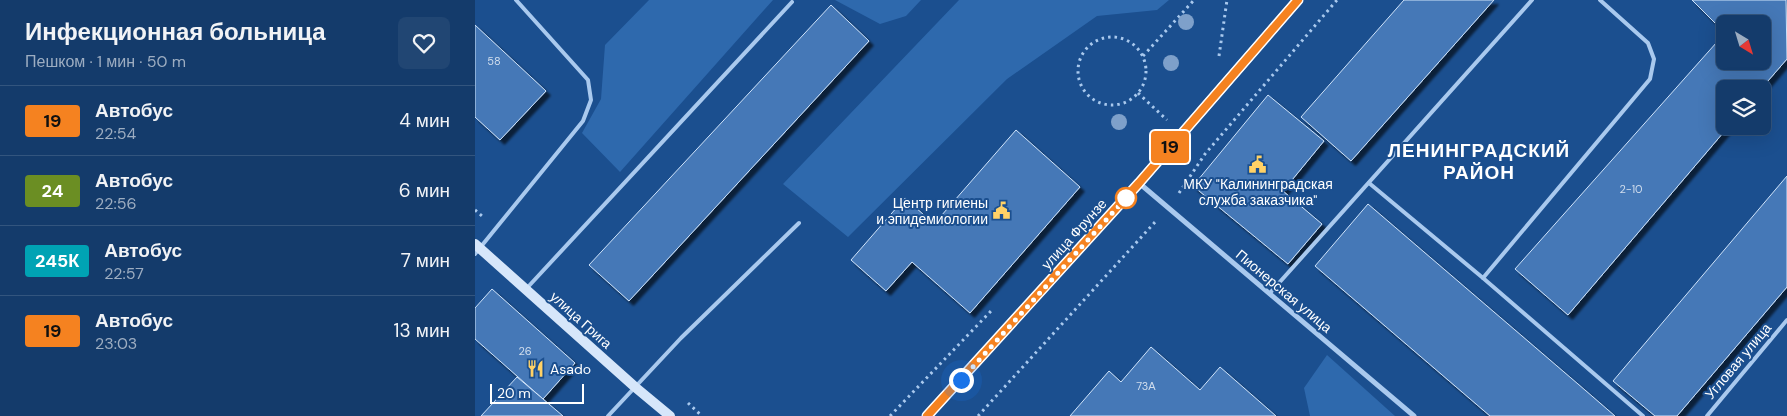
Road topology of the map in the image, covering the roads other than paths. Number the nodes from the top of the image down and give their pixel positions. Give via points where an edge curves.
1 (516, 0) edge
2 (1297, 0) edge
3 (1531, 0) edge
4 (1600, 0) edge
5 (792, 2) dead end
6 (1139, 183) junction
7 (1369, 183) junction
8 (799, 222) dead end
9 (477, 249) edge
10 (1483, 278) junction
11 (526, 289) junction
12 (1270, 293) junction
13 (1787, 320) edge
14 (635, 387) junction
15 (608, 416) edge
16 (670, 416) edge
17 (927, 416) edge
18 (1414, 416) edge
19 (1643, 416) edge
20 (1707, 416) edge

1 - 9 lane via 589,80 591,100 583,121
2 - 6 main road, улица Фрунзе
3 - 7 lane
4 - 10 lane via 1648,43 1654,59 1650,79
5 - 11 lane
6 - 12 street, Пионерская улица
6 - 17 main road, улица Фрунзе
7 - 10 lane
7 - 12 lane
8 - 14 lane
9 - 11 main road, улица Грига
10 - 19 lane
11 - 14 main road, улица Грига
12 - 18 street, Пионерская улица
13 - 20 lane, Угловая улица
14 - 15 lane
14 - 16 main road, улица Грига

